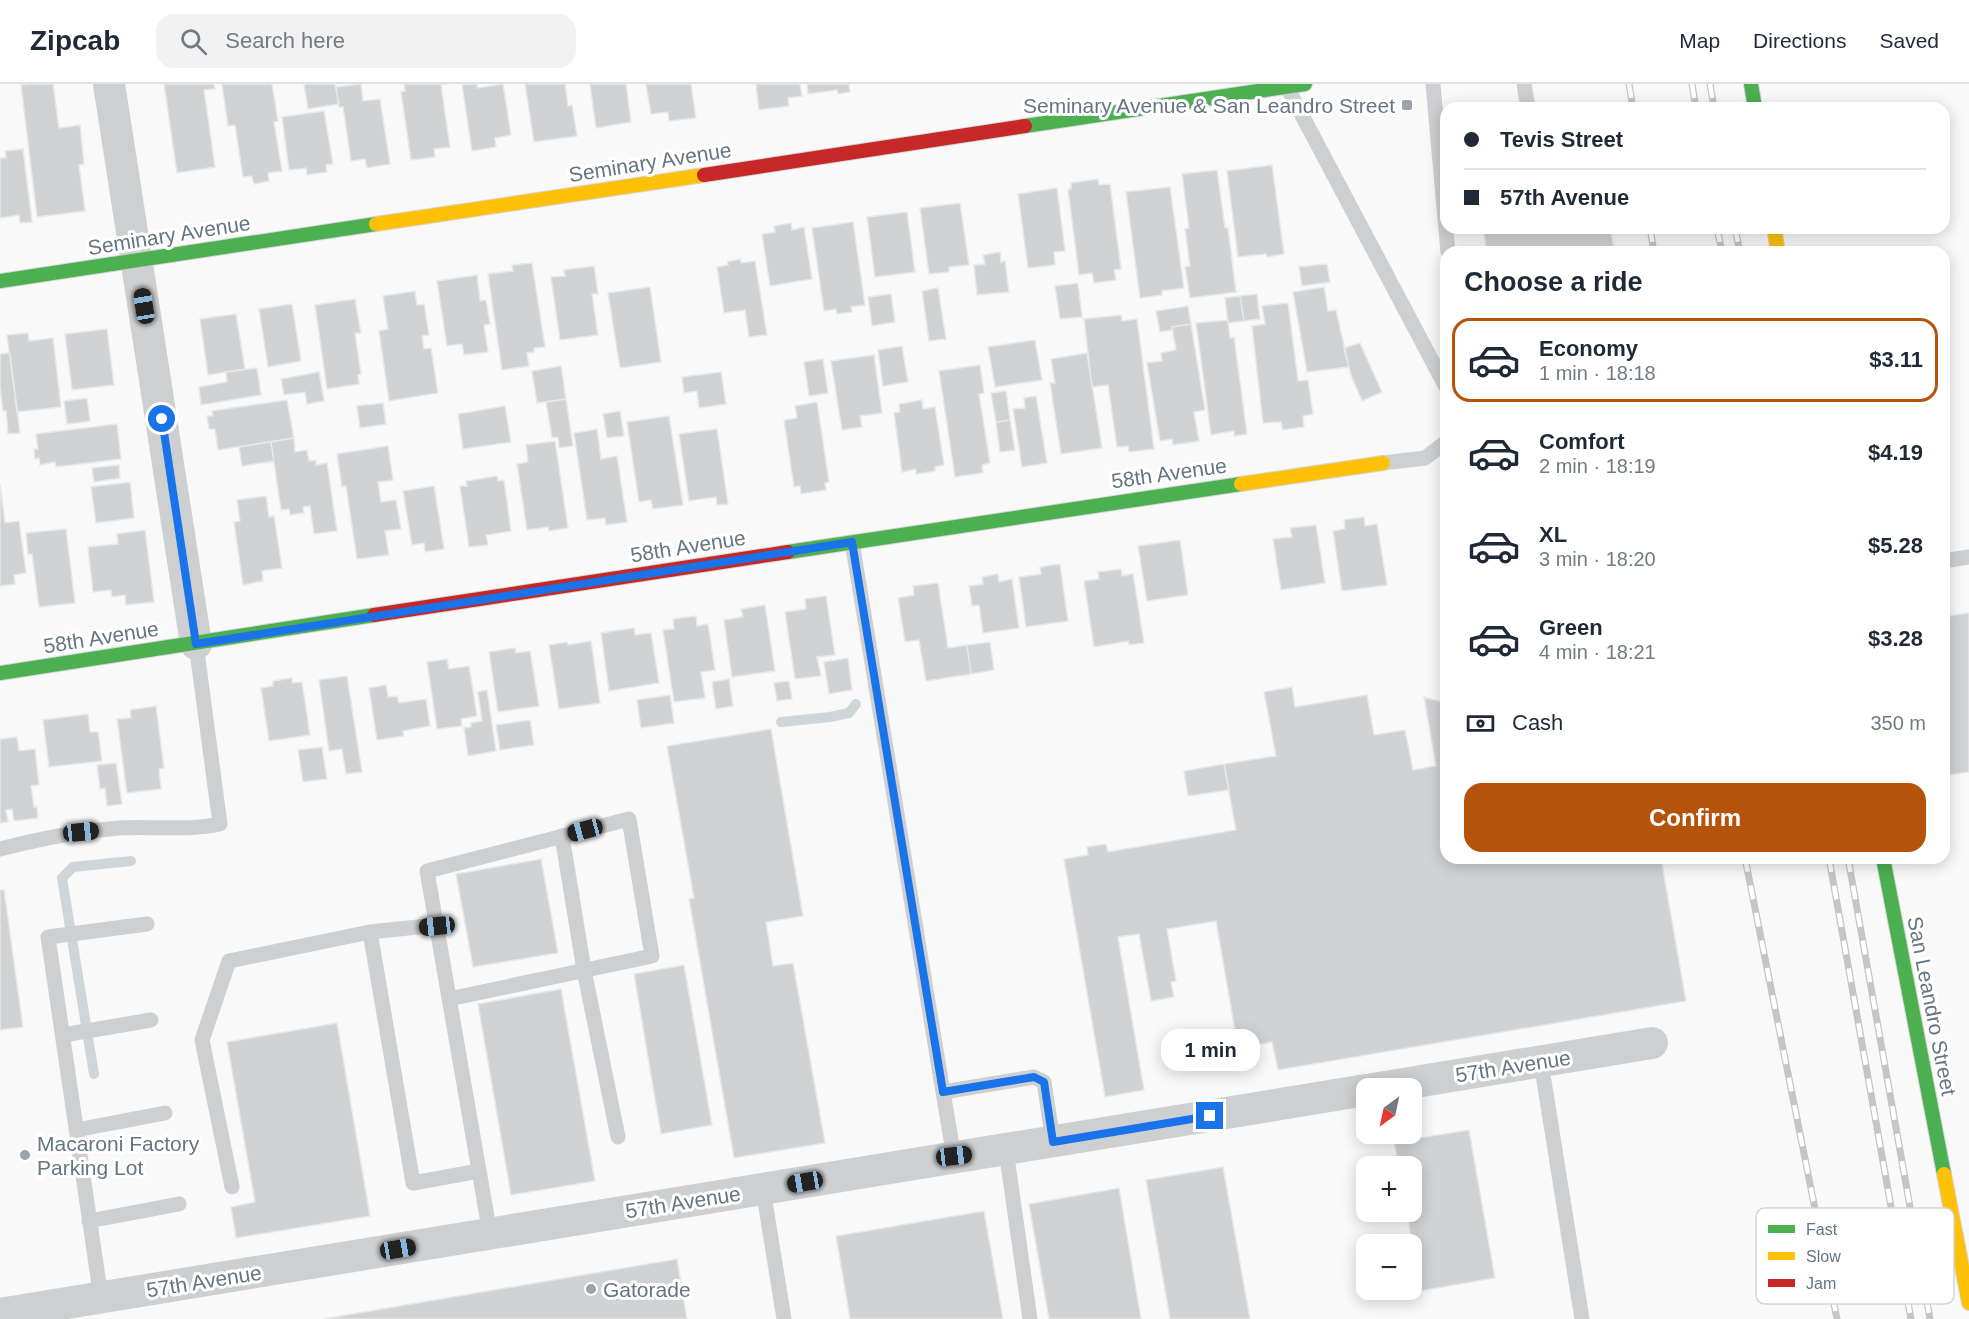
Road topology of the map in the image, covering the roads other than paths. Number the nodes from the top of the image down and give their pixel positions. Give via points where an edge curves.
1 (109, 84) edge
2 (1305, 84) edge
3 (1433, 84) edge
4 (1524, 84) edge
5 (1751, 84) edge
6 (1287, 87) junction
7 (1227, 90) edge
8 (1527, 102) edge
9 (1754, 102) edge
10 (1440, 162) edge
11 (138, 261) junction
12 (0, 281) edge
13 (1440, 376) edge
14 (1440, 447) edge
15 (1383, 463) joint
16 (852, 542) junction
17 (1969, 557) edge
18 (1950, 560) edge
19 (196, 644) junction
20 (0, 674) edge
21 (562, 836) junction
22 (0, 849) edge
23 (1884, 864) edge
24 (147, 924) dead end
25 (437, 926) junction
26 (370, 932) junction
27 (584, 970) junction
28 (449, 999) junction
29 (152, 1020) dead end
30 (63, 1035) junction
31 (1652, 1043) dead end
32 (1540, 1062) junction
33 (1422, 1081) edge
34 (943, 1092) junction
35 (1356, 1092) edge
36 (165, 1113) dead end
37 (76, 1130) junction
38 (618, 1137) dead end
39 (1053, 1142) junction
40 (1006, 1150) junction
41 (954, 1156) junction
42 (479, 1171) junction
43 (232, 1187) dead end
44 (763, 1189) junction
45 (179, 1204) dead end
46 (1951, 1208) edge
47 (89, 1221) junction
48 (1954, 1225) edge
49 (490, 1234) junction
50 (101, 1298) junction
51 (1969, 1303) edge
52 (0, 1314) edge
53 (784, 1319) edge
54 (1030, 1319) edge
55 (1582, 1319) edge

1 - 11 street
2 - 6 street, Seminary Avenue
3 - 10 lane
4 - 8 lane
5 - 9 street
6 - 7 street, Seminary Avenue
6 - 13 lane
7 - 11 street, Seminary Avenue
11 - 12 street, Seminary Avenue
11 - 19 street
14 - 15 lane via 1425,458
15 - 16 street, 58th Avenue
16 - 19 street, 58th Avenue
16 - 34 lane
17 - 18 lane
19 - 20 street, 58th Avenue
19 - 22 lane via 220,824 81,832
21 - 25 lane via 427,871
21 - 27 lane
21 - 27 lane via 629,819 652,956
23 - 46 street, San Leandro Street
24 - 30 lane via 48,937
25 - 26 lane
25 - 28 lane
26 - 42 lane via 413,1183
26 - 43 lane via 228,961 202,1040
27 - 28 lane
27 - 38 lane
28 - 42 lane
29 - 30 lane
30 - 37 lane
31 - 32 street, 57th Avenue
32 - 33 street, 57th Avenue
32 - 55 lane
34 - 39 lane via 1034,1077 1044,1082
34 - 41 lane
35 - 39 street, 57th Avenue
36 - 37 lane
37 - 47 lane
39 - 40 street, 57th Avenue
40 - 41 street, 57th Avenue
40 - 54 lane
41 - 44 street, 57th Avenue
42 - 49 lane
44 - 49 street, 57th Avenue
44 - 53 lane
45 - 47 lane
47 - 50 lane
48 - 51 street, San Leandro Street
49 - 50 street, 57th Avenue
50 - 52 street, 57th Avenue

